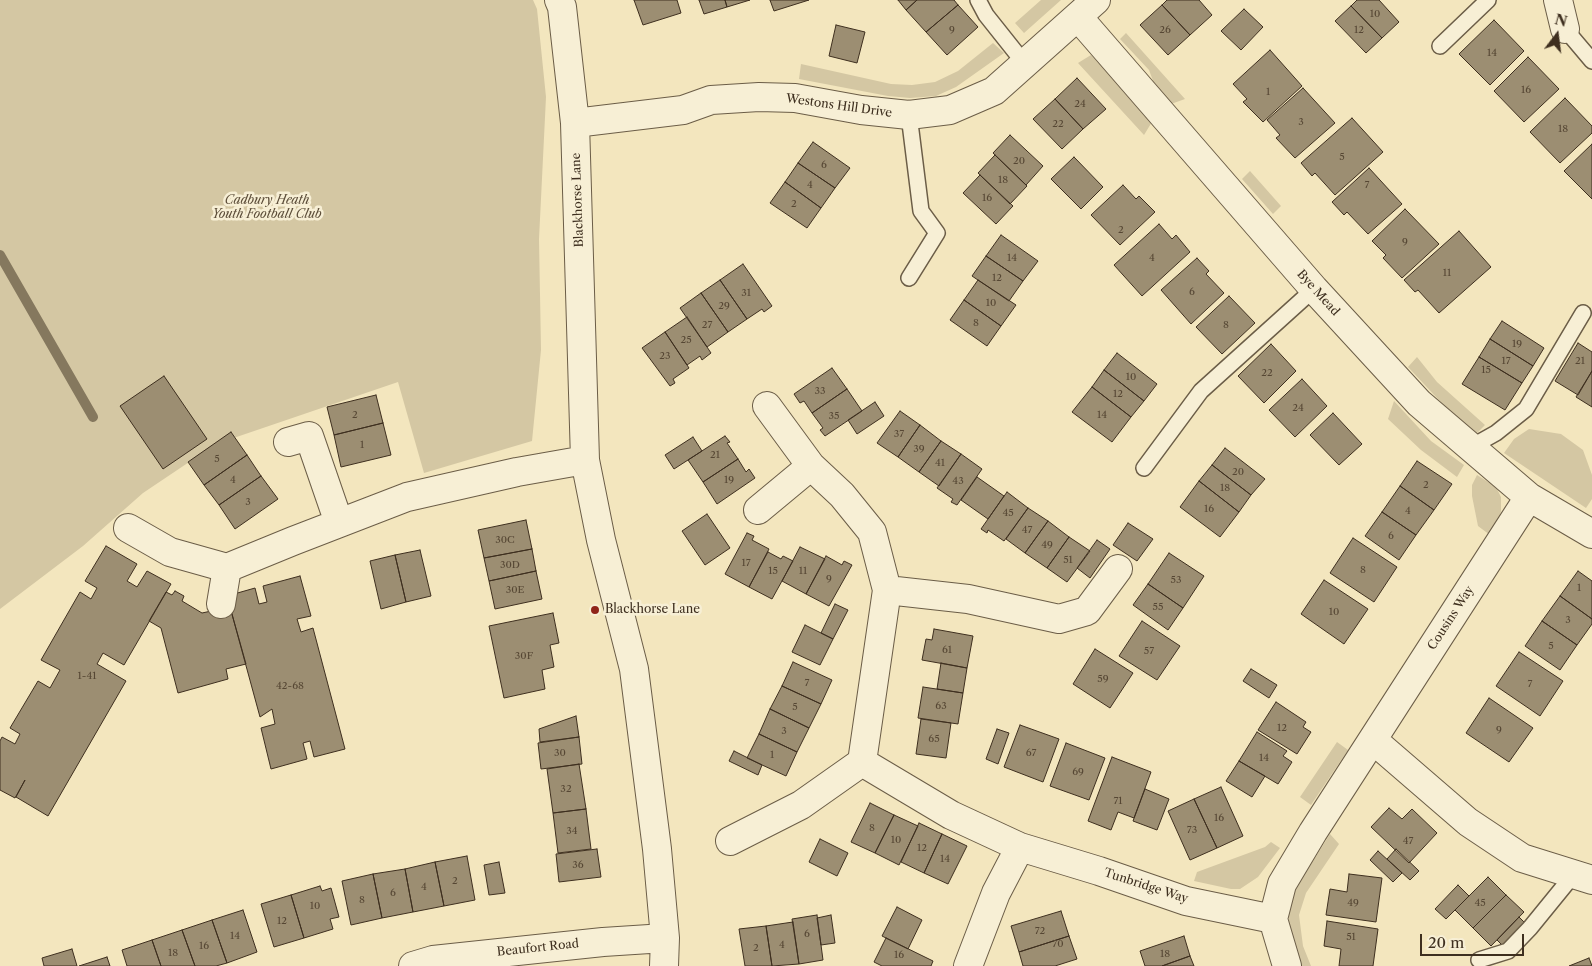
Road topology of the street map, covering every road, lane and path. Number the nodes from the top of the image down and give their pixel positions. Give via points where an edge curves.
1 (559, 0) edge
2 (978, 0) edge
3 (1488, 0) edge
4 (1558, 0) edge
5 (1087, 9) edge
6 (1565, 29) joint
7 (1440, 46) dead end
8 (1592, 61) edge
9 (1025, 64) junction
10 (909, 115) junction
11 (575, 123) junction
12 (909, 278) dead end
13 (1314, 289) junction
14 (1583, 313) dead end
15 (766, 406) dead end
16 (288, 442) dead end
17 (1471, 447) junction
18 (585, 460) junction
19 (810, 466) junction
20 (1144, 468) dead end
21 (1530, 497) junction
22 (758, 510) dead end
23 (339, 523) junction
24 (128, 528) dead end
25 (1592, 534) edge
26 (227, 568) junction
27 (1118, 569) dead end
28 (887, 590) junction
29 (221, 604) dead end
30 (1373, 740) junction
31 (862, 762) junction
32 (730, 840) dead end
33 (1020, 847) junction
34 (1583, 877) edge
35 (1273, 919) junction
36 (665, 938) junction
37 (1479, 960) dead end
38 (413, 966) edge
39 (664, 966) edge
40 (968, 966) edge
41 (1287, 966) edge

1 - 11 street, Blackhorse Lane
2 - 9 lane
3 - 7 lane
4 - 6 street
5 - 9 street, Westons Hill Drive
5 - 13 street, Bye Mead
6 - 8 lane
9 - 10 street, Westons Hill Drive via 994,91 950,110
10 - 11 street, Westons Hill Drive via 795,98 759,97 711,100 683,110
10 - 12 lane via 921,211 937,233
11 - 18 street, Blackhorse Lane
13 - 17 street, Bye Mead via 1419,403
13 - 20 lane via 1201,391
14 - 17 lane via 1526,409 1496,433
15 - 19 street
16 - 23 street via 309,436
17 - 21 street, Bye Mead
18 - 23 street via 407,497
18 - 36 street, Blackhorse Lane via 601,540 634,669
19 - 22 street
19 - 28 street via 842,495 872,532
21 - 25 street, Bye Mead
21 - 30 street, Cousins Way
23 - 26 street
24 - 26 street via 170,552
26 - 29 street
27 - 28 street via 1087,611 1058,619 968,599
28 - 31 street
30 - 34 street via 1476,827 1522,858
30 - 35 street, Cousins Way via 1282,884
31 - 32 street via 801,805
31 - 33 street, Tunbridge Way via 951,816
33 - 35 street, Tunbridge Way via 1186,901
33 - 40 street via 996,892
34 - 37 lane via 1508,951
35 - 41 street
36 - 38 street, Beaufort Road via 433,960
36 - 39 street, Blackhorse Lane

